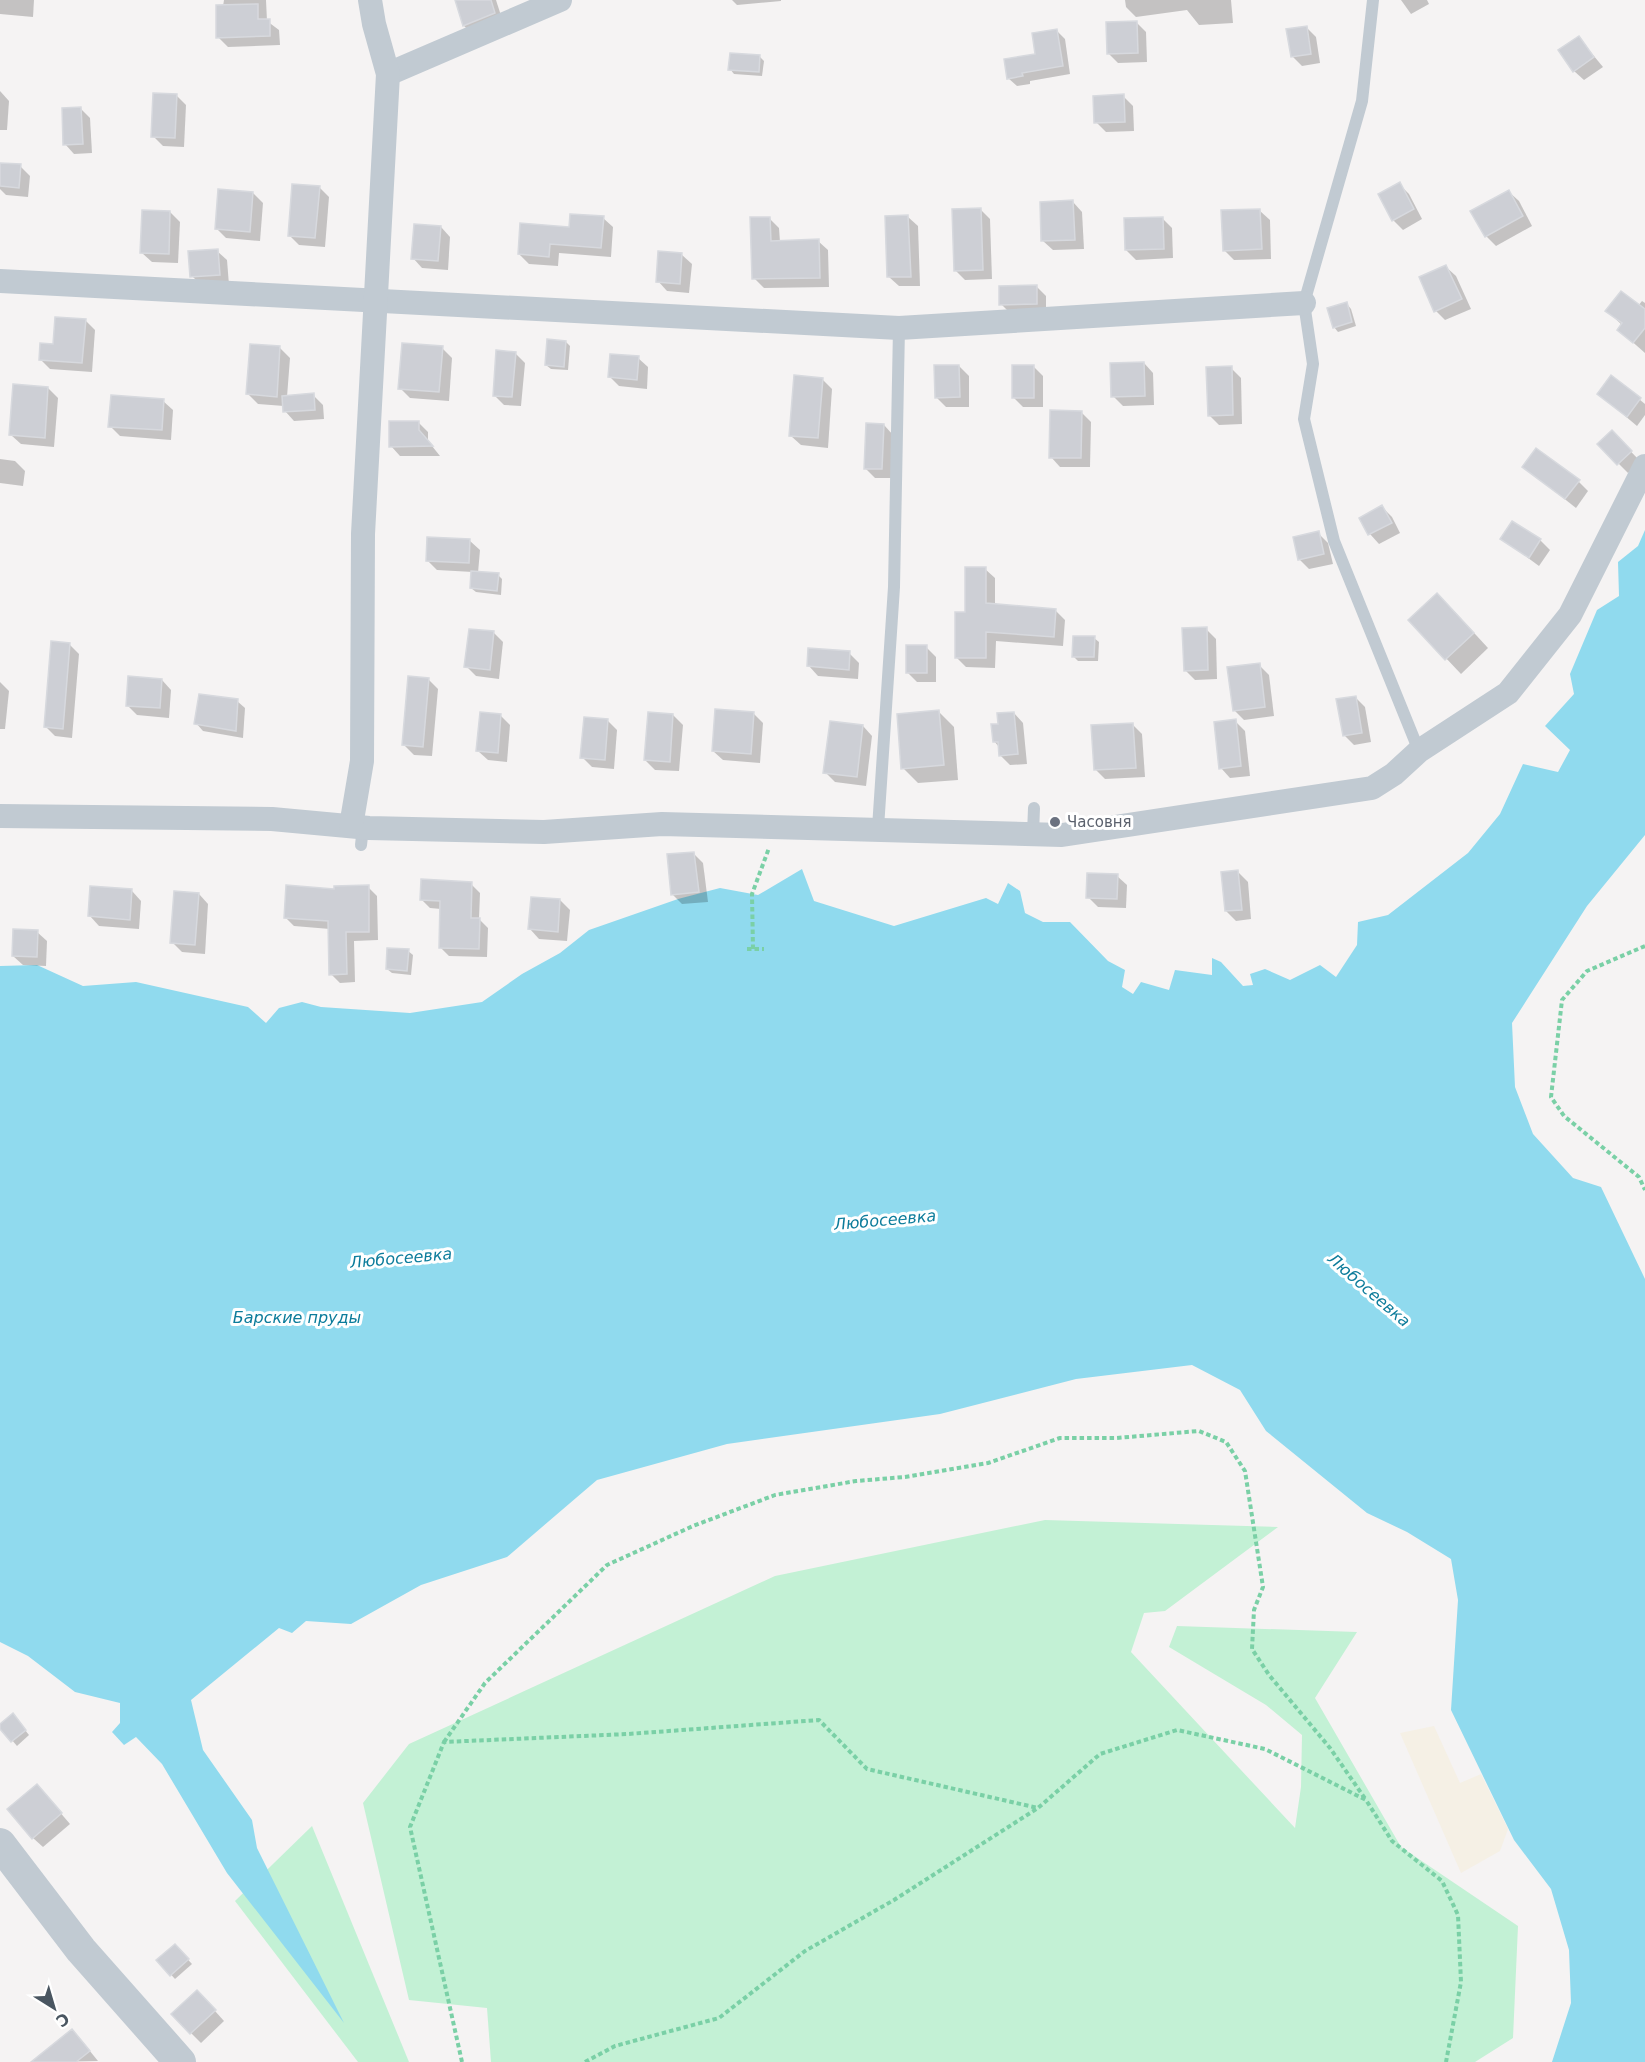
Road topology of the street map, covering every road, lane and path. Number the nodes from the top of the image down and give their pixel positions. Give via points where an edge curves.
1 (370, 0) edge
2 (560, 0) edge
3 (1373, 0) edge
4 (388, 75) junction
5 (0, 281) edge
6 (374, 302) junction
7 (1304, 303) junction
8 (899, 328) junction
9 (1645, 466) edge
10 (1419, 751) junction
11 (1034, 808) dead end
12 (0, 816) edge
13 (772, 826) junction
14 (878, 828) junction
15 (358, 833) junction
16 (1033, 834) junction
17 (1645, 946) edge
18 (747, 949) dead end
19 (753, 949) junction
20 (764, 949) dead end
21 (1645, 1190) edge
22 (444, 1742) junction
23 (1366, 1800) junction
24 (1038, 1808) junction
25 (0, 1844) edge
26 (180, 2062) edge
27 (462, 2062) edge
28 (585, 2062) edge
29 (1446, 2062) edge

1 - 4 street
2 - 4 street
3 - 7 lane via 1362,101
4 - 6 street
5 - 6 street
6 - 8 street
6 - 15 street via 363,534
7 - 8 street
7 - 10 lane via 1313,364 1304,420 1334,542
8 - 14 lane via 894,587
9 - 10 street via 1570,615 1508,693
10 - 16 street via 1372,788 1062,835
11 - 16 lane
12 - 15 street via 272,819
13 - 14 street
13 - 15 street via 662,824 544,832
13 - 19 path via 768,853 753,894
14 - 16 street
17 - 21 path via 1587,971 1562,1000 1551,1097 1564,1116 1640,1177
18 - 19 path
19 - 20 path
22 - 23 path via 485,1683 608,1565 693,1526 775,1495 988,1463 1060,1438 1199,1431 1226,1442 1245,1471 1263,1587 1254,1610 1252,1649
22 - 24 path via 819,1720 867,1769
22 - 27 path via 410,1827
23 - 24 path via 1265,1749 1177,1730 1100,1754
23 - 29 path via 1392,1841 1442,1881 1458,1915 1461,1982
24 - 28 path via 894,1900 805,1951 719,2018 615,2046
25 - 26 street via 81,1950

